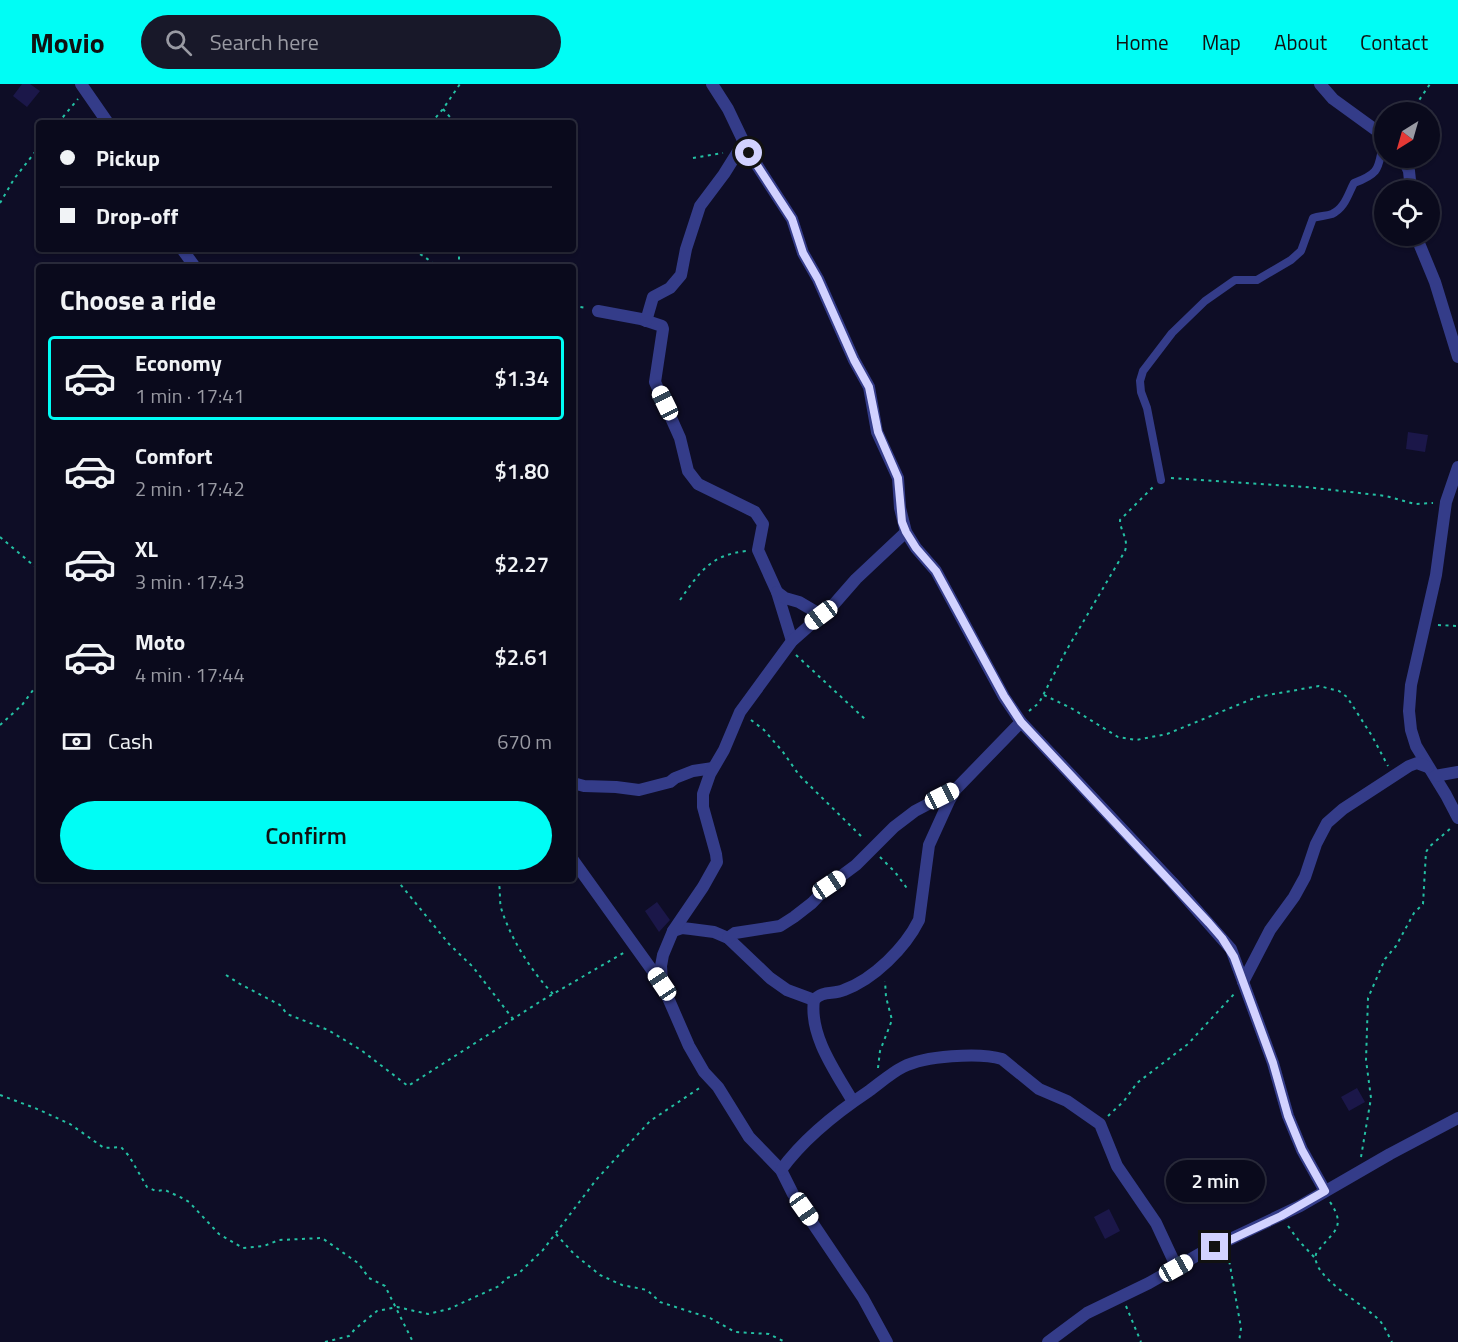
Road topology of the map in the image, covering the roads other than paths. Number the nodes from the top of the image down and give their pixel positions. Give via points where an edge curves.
1 (712, 84) edge
2 (1320, 84) edge
3 (83, 87) edge
4 (106, 120) edge
5 (1374, 131) edge
6 (743, 144) junction
7 (1377, 168) edge
8 (1420, 246) edge
9 (598, 311) dead end
10 (646, 321) junction
11 (1458, 357) edge
12 (1458, 467) edge
13 (1161, 480) road end
14 (906, 532) junction
15 (777, 592) junction
16 (821, 615) junction
17 (790, 644) junction
18 (1018, 718) junction
19 (713, 768) junction
20 (1432, 772) junction
21 (1458, 772) edge
22 (576, 784) edge
23 (956, 789) junction
24 (1458, 820) edge
25 (576, 864) edge
26 (673, 931) junction
27 (728, 938) junction
28 (1243, 982) junction
29 (662, 984) junction
30 (814, 1000) junction
31 (852, 1100) junction
32 (1458, 1118) edge
33 (781, 1170) junction
34 (1325, 1191) junction
35 (1176, 1268) junction
36 (887, 1342) edge
37 (1048, 1342) edge

1 - 6 street via 729,109
2 - 5 street
3 - 4 street
6 - 10 street via 700,206 681,275 670,288 653,297
6 - 14 street via 792,219 803,253 869,387 878,432 898,478
7 - 13 lane via 1374,174 1354,183 1339,209 1313,218 1301,251 1292,260 1257,280 1235,280 1205,301 1172,333 1143,371 1141,392
8 - 11 street
9 - 10 street
10 - 15 street via 663,329 655,382 680,438 688,471 698,484 755,512 763,525 758,550
12 - 20 street via 1446,502 1436,575 1408,711 1416,746
14 - 16 street
14 - 18 street via 936,571
15 - 16 street
15 - 17 street
16 - 17 street
17 - 19 street via 740,712
18 - 23 street
18 - 28 street via 1222,938 1231,949
19 - 22 street via 639,790
19 - 26 street via 702,800 717,862
20 - 21 street
20 - 24 street
20 - 28 street via 1417,763 1327,823 1305,877 1270,930
23 - 27 street via 894,826 850,870 787,922
23 - 30 street via 929,845 919,920 914,931 887,961 857,985 821,993
25 - 29 street
26 - 27 street via 691,929
26 - 29 street via 663,955
27 - 30 street via 770,978 787,990
28 - 34 street via 1288,1116
29 - 33 street via 704,1072 749,1137
30 - 31 street via 813,1016 822,1045
31 - 33 street via 802,1144
31 - 35 street via 903,1066 916,1062 975,1055 1002,1059 1039,1089 1067,1101 1100,1124 1117,1166 1156,1223
32 - 34 street
33 - 36 street
34 - 35 street
35 - 37 street via 1080,1317

